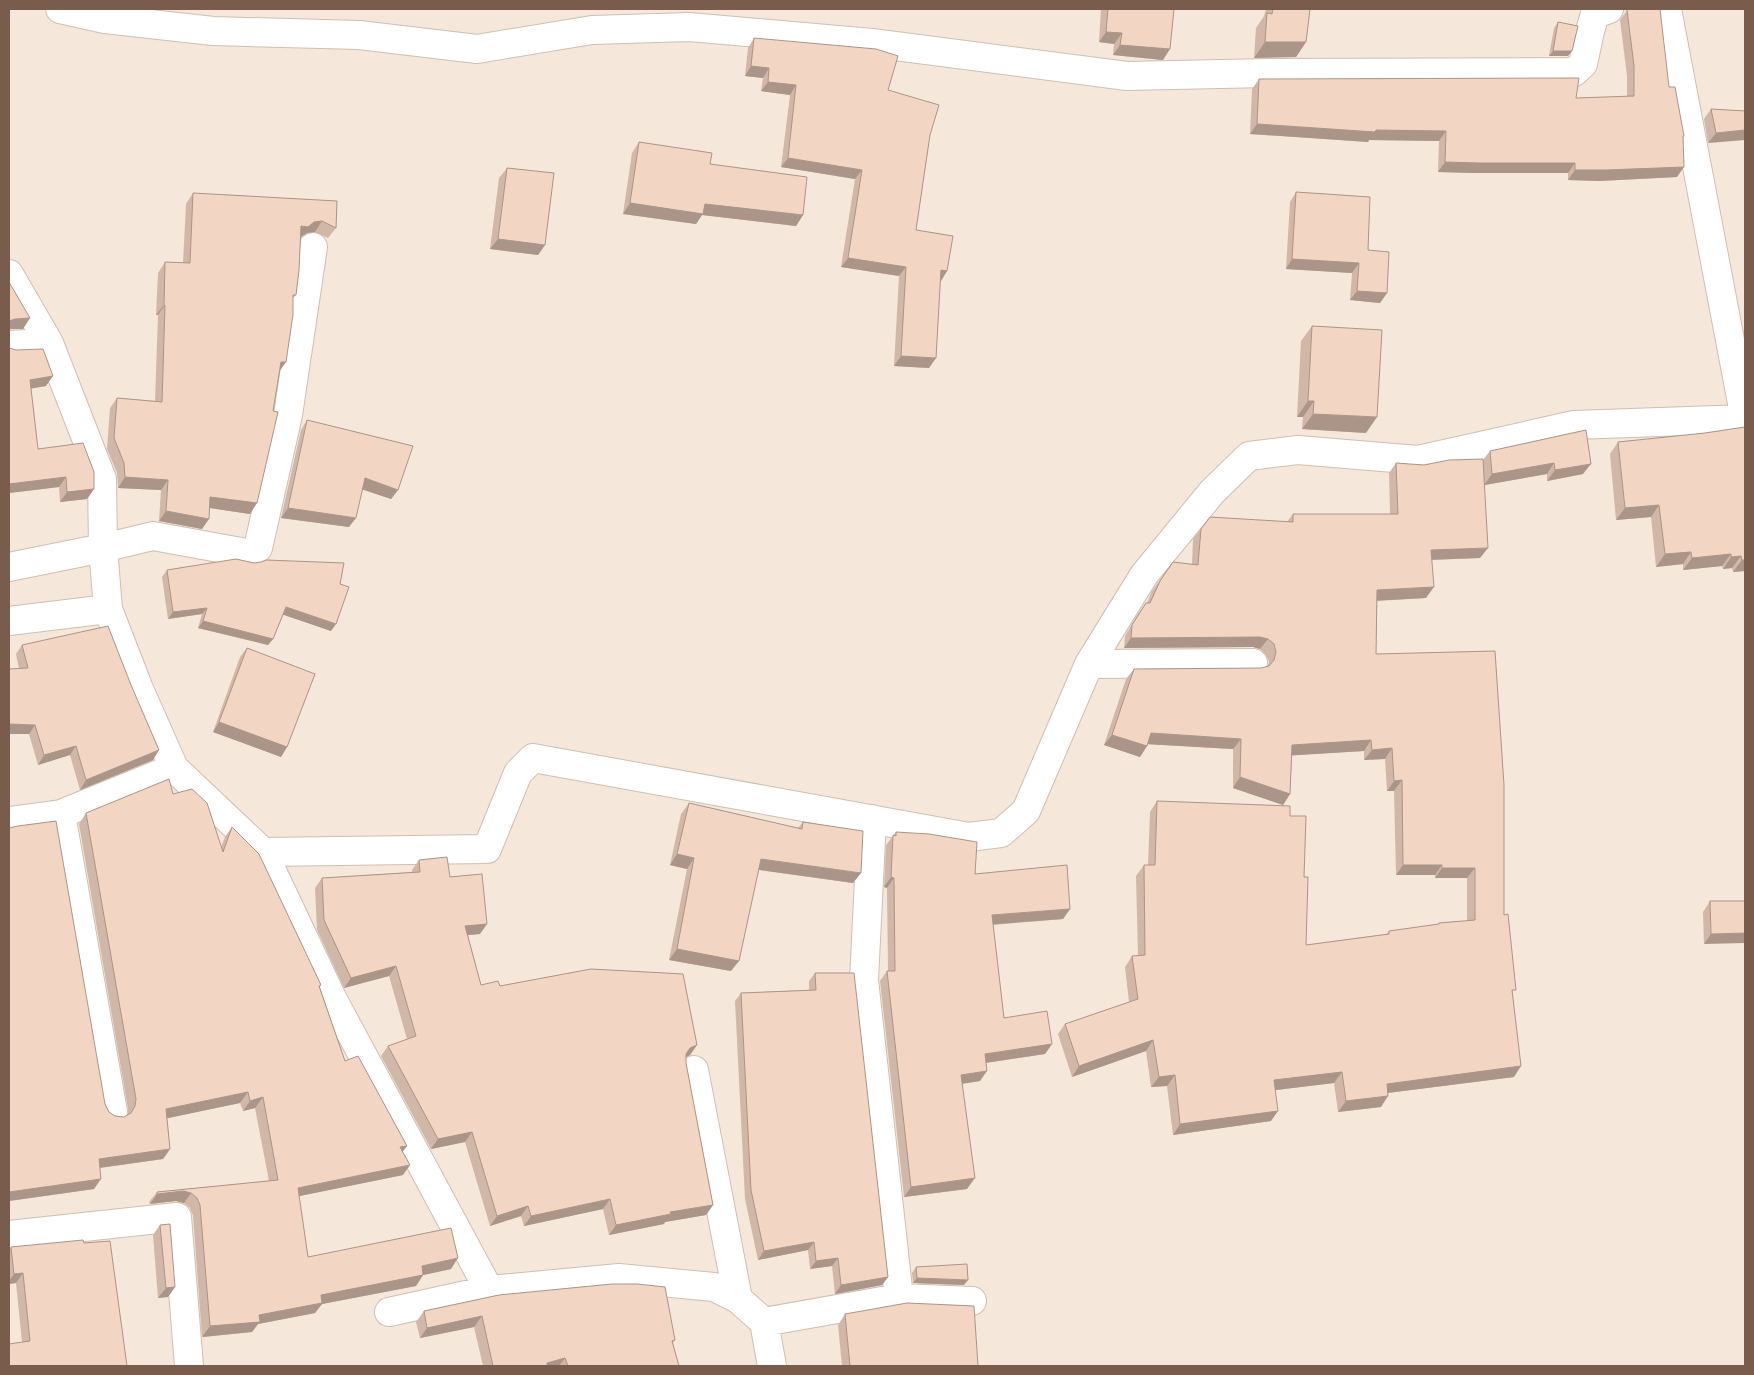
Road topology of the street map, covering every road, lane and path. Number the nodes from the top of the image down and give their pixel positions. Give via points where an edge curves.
1 (60, 9) edge
2 (1610, 9) edge
3 (1667, 9) edge
4 (313, 247) dead end
5 (9, 274) edge
6 (49, 343) junction
7 (9, 345) edge
8 (1745, 419) edge
9 (103, 548) junction
10 (9, 567) edge
11 (108, 609) junction
12 (9, 622) edge
13 (1253, 663) dead end
14 (1089, 664) junction
15 (174, 768) junction
16 (61, 814) junction
17 (872, 819) junction
18 (9, 821) edge
19 (263, 852) junction
20 (694, 1070) dead end
21 (113, 1112) edge
22 (9, 1235) edge
23 (489, 1290) junction
24 (738, 1298) junction
25 (899, 1298) junction
26 (972, 1302) dead end
27 (389, 1312) dead end
28 (764, 1322) junction
29 (189, 1366) edge
30 (772, 1366) edge

1 - 2 street via 105,19 212,31 359,35 477,49 592,30 689,27 872,43 1126,76 1574,72 1583,64 1596,14
3 - 8 street
4 - 9 street via 288,415 258,548 252,554 153,536
5 - 6 street
6 - 7 street
6 - 9 street via 102,479
8 - 14 street via 1574,425 1418,460 1298,450 1249,456 1212,492 1144,575
9 - 10 street
9 - 11 street
11 - 12 street
11 - 15 street
13 - 14 street
14 - 17 street via 1026,811 1000,833 969,837
15 - 16 street
15 - 19 street
16 - 18 street
16 - 21 street
17 - 19 street via 532,758 518,773 487,849
17 - 25 street via 864,980
19 - 23 street via 332,998
20 - 24 street
22 - 29 street via 177,1217
23 - 24 street via 619,1278 714,1287
23 - 27 street
24 - 28 street
25 - 26 street
25 - 28 street
28 - 30 street

